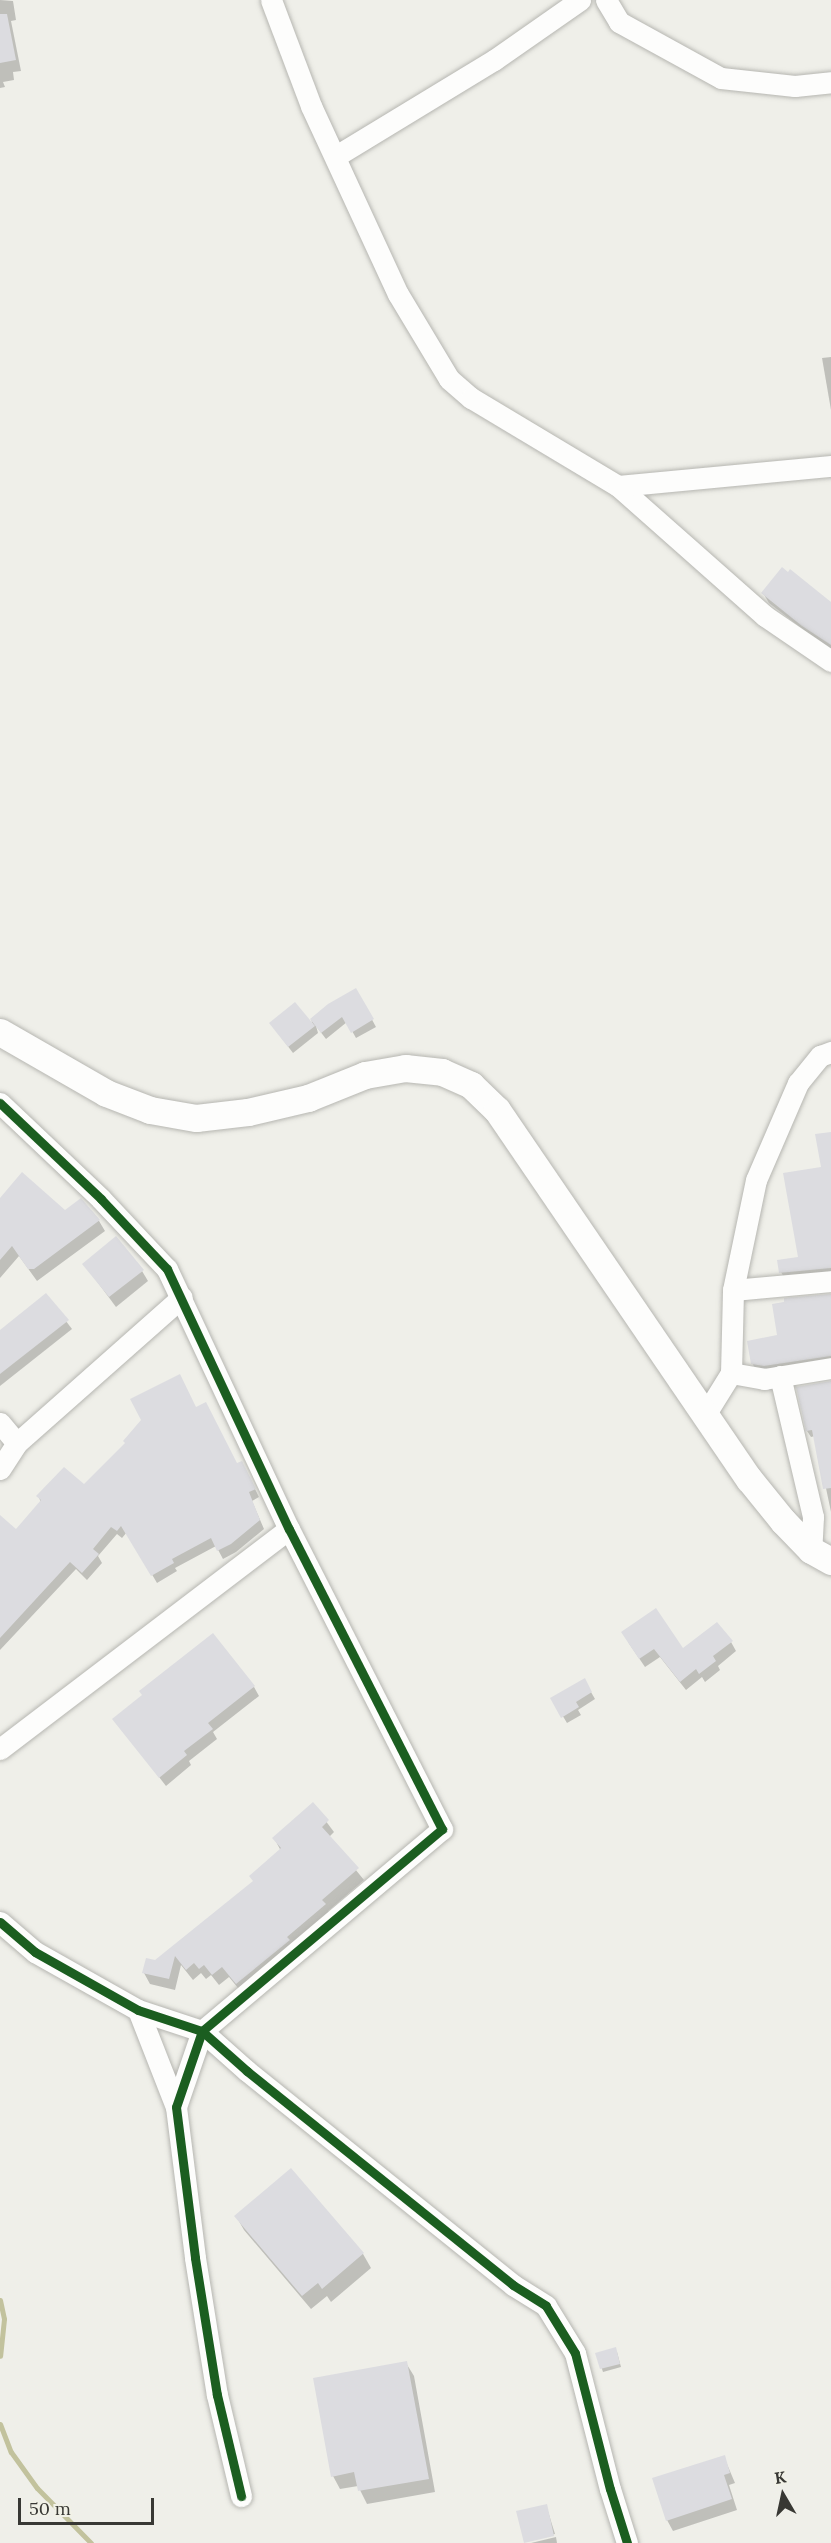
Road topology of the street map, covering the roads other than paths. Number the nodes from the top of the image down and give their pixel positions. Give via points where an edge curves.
1 (270, 0) edge
2 (580, 0) edge
3 (606, 0) edge
4 (831, 82) edge
5 (336, 156) junction
6 (831, 466) edge
7 (618, 486) junction
8 (831, 661) edge
9 (0, 1032) edge
10 (831, 1052) edge
11 (0, 1103) edge
12 (831, 1281) edge
13 (733, 1290) junction
14 (182, 1297) junction
15 (831, 1368) edge
16 (731, 1373) junction
17 (780, 1376) junction
18 (705, 1415) junction
19 (0, 1423) edge
20 (17, 1443) junction
21 (0, 1469) edge
22 (289, 1529) junction
23 (821, 1556) edge
24 (0, 1749) edge
25 (0, 1922) edge
26 (138, 2010) junction
27 (201, 2031) junction
28 (176, 2107) junction
29 (241, 2496) dead end
30 (627, 2543) edge

1 - 5 street via 311,106
2 - 5 street via 494,60
3 - 4 street via 619,22 721,78 795,86
5 - 7 street via 398,294 449,380 471,398
6 - 7 street
7 - 8 street via 765,616
9 - 18 main road via 106,1093 150,1110 196,1118 248,1112 298,1100 365,1075 405,1068 442,1072 471,1085 497,1110
10 - 13 street via 820,1056 798,1083 756,1180
11 - 14 street via 160,1261
12 - 13 street
13 - 16 street
14 - 20 street
14 - 22 street
15 - 17 street
16 - 17 street via 764,1379
16 - 18 street
17 - 23 street
18 - 23 main road via 783,1521
19 - 20 street
20 - 21 street
22 - 24 street
22 - 27 street via 442,1828
25 - 26 street via 35,1952
26 - 27 street
26 - 28 street
27 - 28 street
27 - 30 street via 513,2285 546,2306 575,2353
28 - 29 street via 217,2395

